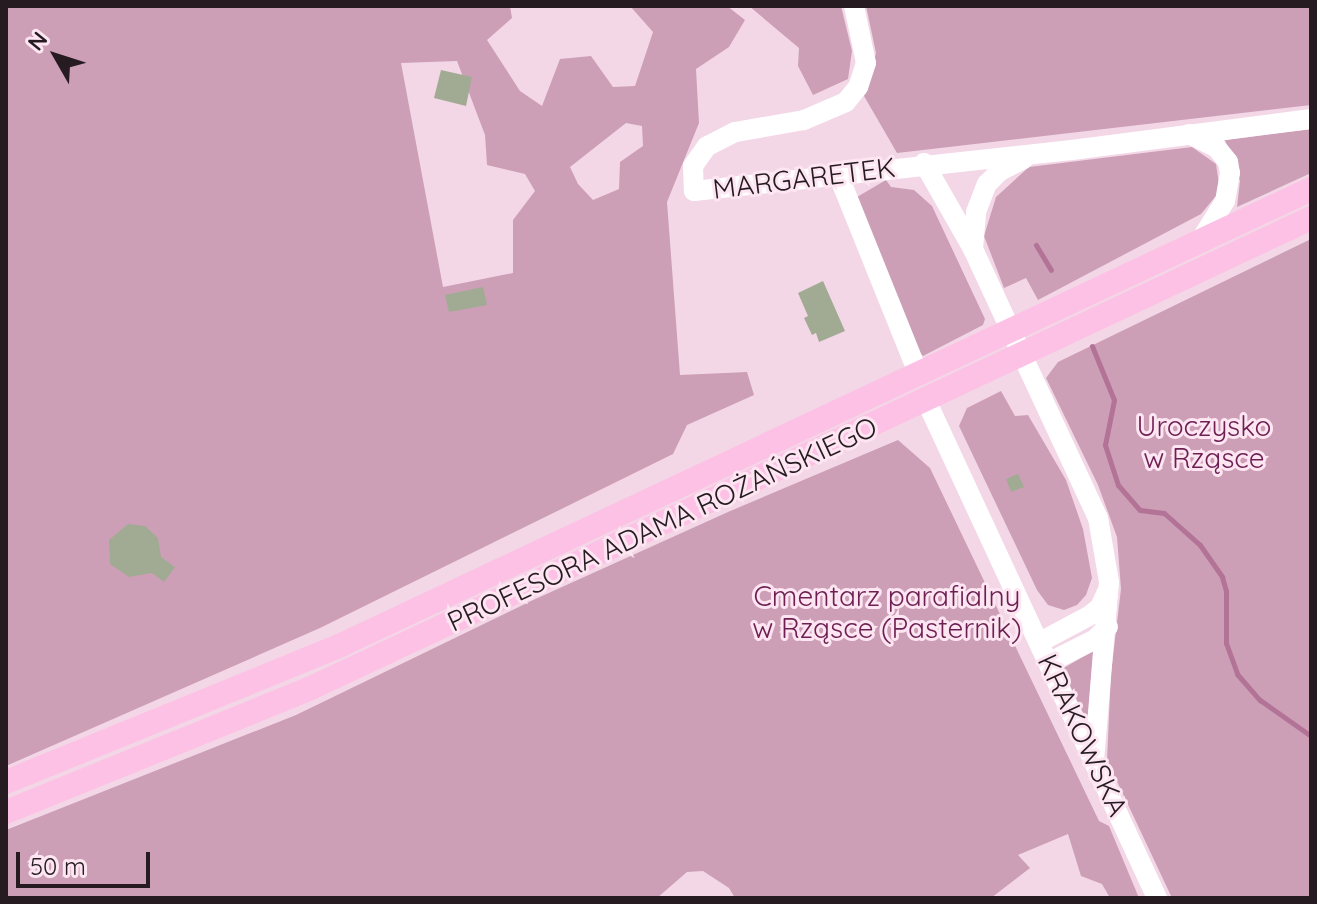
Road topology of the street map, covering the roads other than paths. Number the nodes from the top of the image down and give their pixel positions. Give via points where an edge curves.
1 (854, 6) edge
2 (1311, 119) edge
3 (1186, 132) junction
4 (1034, 153) junction
5 (924, 163) junction
6 (838, 174) junction
7 (1311, 189) edge
8 (1311, 218) edge
9 (1198, 244) junction
10 (973, 249) junction
11 (918, 373) junction
12 (926, 400) junction
13 (1108, 589) junction
14 (1108, 627) junction
15 (1040, 642) junction
16 (1050, 662) junction
17 (1094, 759) junction
18 (6, 782) edge
19 (6, 812) edge
20 (1157, 898) edge

1 - 6 street, MARGARETEK via 866,63 846,102 804,120 735,132 707,146 693,166 694,191
2 - 3 street, MARGARETEK
3 - 4 street, MARGARETEK
3 - 9 street via 1216,147 1230,173 1225,201
4 - 5 street, MARGARETEK
4 - 10 street via 987,184 976,212
5 - 6 street, MARGARETEK
5 - 10 street
6 - 11 street
7 - 9 main road, PROFESORA ADAMA ROŻAŃSKIEGO
8 - 12 main road, PROFESORA ADAMA ROŻAŃSKIEGO
9 - 11 main road, PROFESORA ADAMA ROŻAŃSKIEGO
10 - 13 street via 1093,504 1105,544
11 - 18 main road, PROFESORA ADAMA ROŻAŃSKIEGO via 339,646
12 - 15 street, KRAKOWSKA
12 - 19 main road, PROFESORA ADAMA ROŻAŃSKIEGO via 324,683
13 - 14 street
13 - 15 street via 1089,616
14 - 16 street
14 - 17 street
15 - 16 street, KRAKOWSKA
16 - 17 street, KRAKOWSKA
17 - 20 street, KRAKOWSKA

